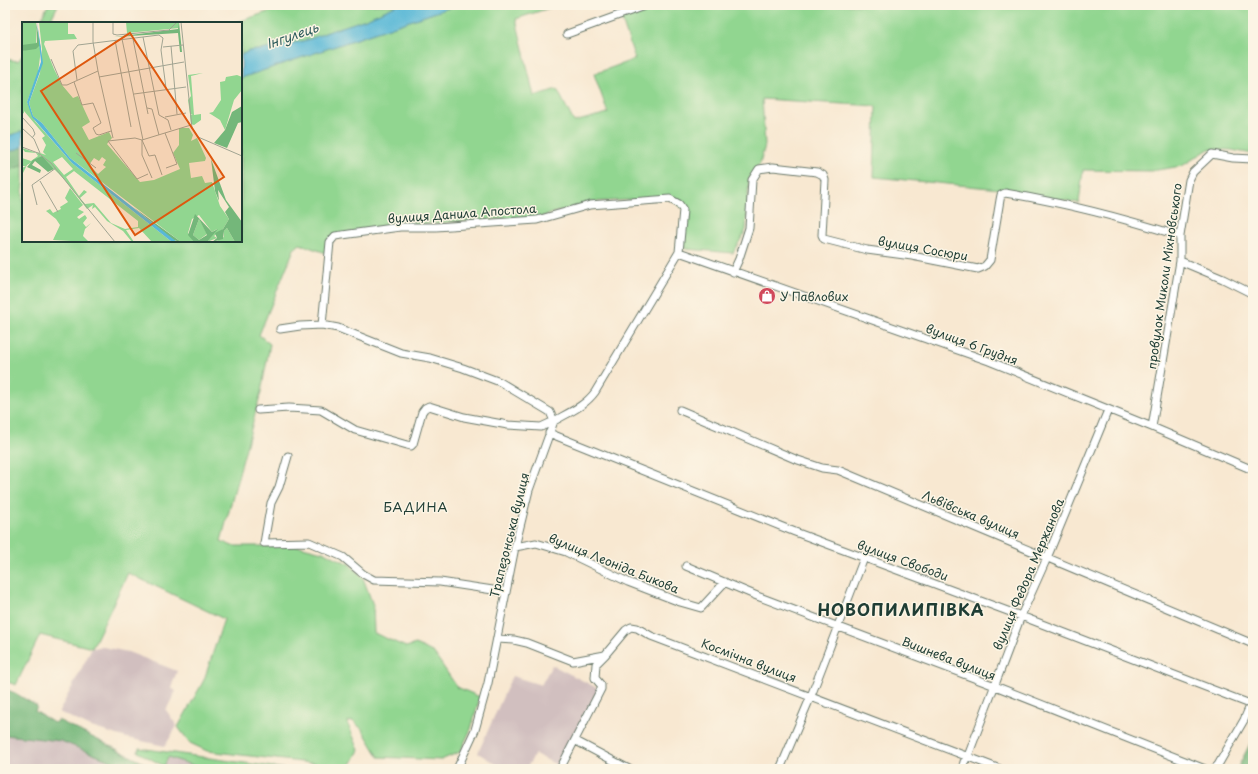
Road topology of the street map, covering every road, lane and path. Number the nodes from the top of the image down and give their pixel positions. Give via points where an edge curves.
1 (647, 5) edge
2 (567, 34) dead end
3 (1253, 159) edge
4 (1180, 236) junction
5 (679, 252) junction
6 (1180, 260) junction
7 (733, 272) junction
8 (1253, 294) edge
9 (322, 325) junction
10 (280, 329) dead end
11 (258, 410) dead end
12 (680, 410) dead end
13 (1108, 410) junction
14 (554, 421) junction
15 (1152, 427) junction
16 (549, 433) junction
17 (288, 456) dead end
18 (1253, 470) edge
19 (515, 547) junction
20 (864, 558) junction
21 (1047, 558) junction
22 (686, 566) dead end
23 (725, 582) junction
24 (506, 592) junction
25 (1021, 616) junction
26 (838, 626) junction
27 (497, 639) junction
28 (1253, 644) edge
29 (605, 654) junction
30 (995, 686) junction
31 (811, 696) junction
32 (1252, 701) edge
33 (576, 741) junction
34 (968, 756) junction
35 (457, 769) edge
36 (560, 769) edge
37 (629, 769) edge
38 (780, 769) edge
39 (962, 769) edge
40 (1000, 769) edge
41 (1205, 769) edge
42 (1214, 769) edge

1 - 2 street
3 - 4 street, провулок Миколи Міхновського via 1212,154 1193,172 1189,180
4 - 6 street, провулок Миколи Міхновського
4 - 7 street, вулиця Сосюри via 1053,201 1006,193 1001,195 990,260 978,269 867,250 824,239 823,175 817,172 773,167 759,169 752,180 749,228
5 - 7 street, вулиця 6 Грудня
5 - 9 street, вулиця Данила Апостола via 684,210 670,199 590,205 537,220 400,228 334,236 330,242
5 - 14 street via 590,400
6 - 8 street
6 - 15 street, провулок Миколи Міхновського
7 - 13 street, вулиця 6 Грудня via 989,361
9 - 10 street
9 - 14 street via 338,328 400,353 430,358 500,382 550,412
11 - 14 street via 322,410 355,430 411,446 422,412 430,406 464,417 508,425 541,427
12 - 21 street, Львівська вулиця via 796,459 822,468 838,470
13 - 15 street, вулиця 6 Грудня
13 - 21 street, вулиця Федора Мержанова
14 - 16 street, Трапезонська вулиця
15 - 18 street, вулиця 6 Грудня
16 - 19 street, Трапезонська вулиця via 529,490
16 - 20 street, вулиця Свободи
17 - 24 street via 271,503 264,543 309,542 343,557 374,580 440,582
19 - 23 street, вулиця Леоніда Бикова via 536,543 566,552 628,582 701,608
19 - 24 street, Трапезонська вулиця
20 - 25 street, вулиця Свободи
20 - 26 street
21 - 25 street, вулиця Федора Мержанова
21 - 28 street, Львівська вулиця
22 - 23 street, Вишнева вулиця
23 - 26 street, Вишнева вулиця
24 - 27 street, Трапезонська вулиця
25 - 30 street, вулиця Федора Мержанова
25 - 32 street, вулиця Свободи
26 - 30 street, Вишнева вулиця
26 - 31 street
27 - 29 street via 527,643 573,661
27 - 35 street, Трапезонська вулиця via 475,730
29 - 31 street, Космічна вулиця via 626,630 631,627 637,628 651,636
29 - 33 street, Космічна вулиця via 596,664 595,678 601,689
30 - 34 street, вулиця Федора Мержанова
30 - 41 street, Вишнева вулиця
31 - 34 street, Космічна вулиця
31 - 38 street
32 - 42 street via 1244,720
33 - 36 street
33 - 37 street
34 - 39 street, вулиця Федора Мержанова
34 - 40 street, Космічна вулиця

